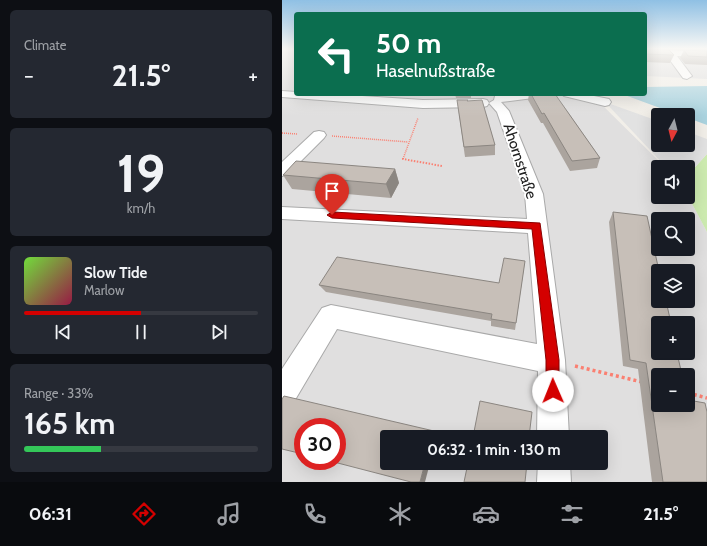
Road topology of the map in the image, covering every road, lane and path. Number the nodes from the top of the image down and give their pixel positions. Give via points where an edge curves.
1 (686, 71) edge
2 (688, 76) dead end
3 (282, 94) edge
4 (294, 95) edge
5 (310, 96) edge
6 (523, 96) edge
7 (577, 96) edge
8 (497, 99) edge
9 (605, 102) dead end
10 (423, 104) junction
11 (282, 133) edge
12 (320, 136) junction
13 (408, 142) junction
14 (442, 166) dead end
15 (282, 171) edge
16 (282, 213) edge
17 (536, 226) junction
18 (552, 360) junction
19 (650, 384) edge
20 (282, 395) edge
21 (695, 395) edge
22 (707, 398) edge
23 (553, 430) edge
24 (554, 470) edge
25 (554, 482) edge

1 - 2 street
3 - 4 street
5 - 10 street
6 - 8 street
7 - 9 street
8 - 10 street
8 - 17 street, Ahornstraße via 504,111 534,194
10 - 13 path
11 - 12 path
12 - 13 path
12 - 15 street
13 - 14 path via 403,159
16 - 17 street
17 - 18 street, Ahornstraße
18 - 19 path
18 - 20 street via 331,316
18 - 23 street, Ahornstraße
21 - 22 path
24 - 25 street

